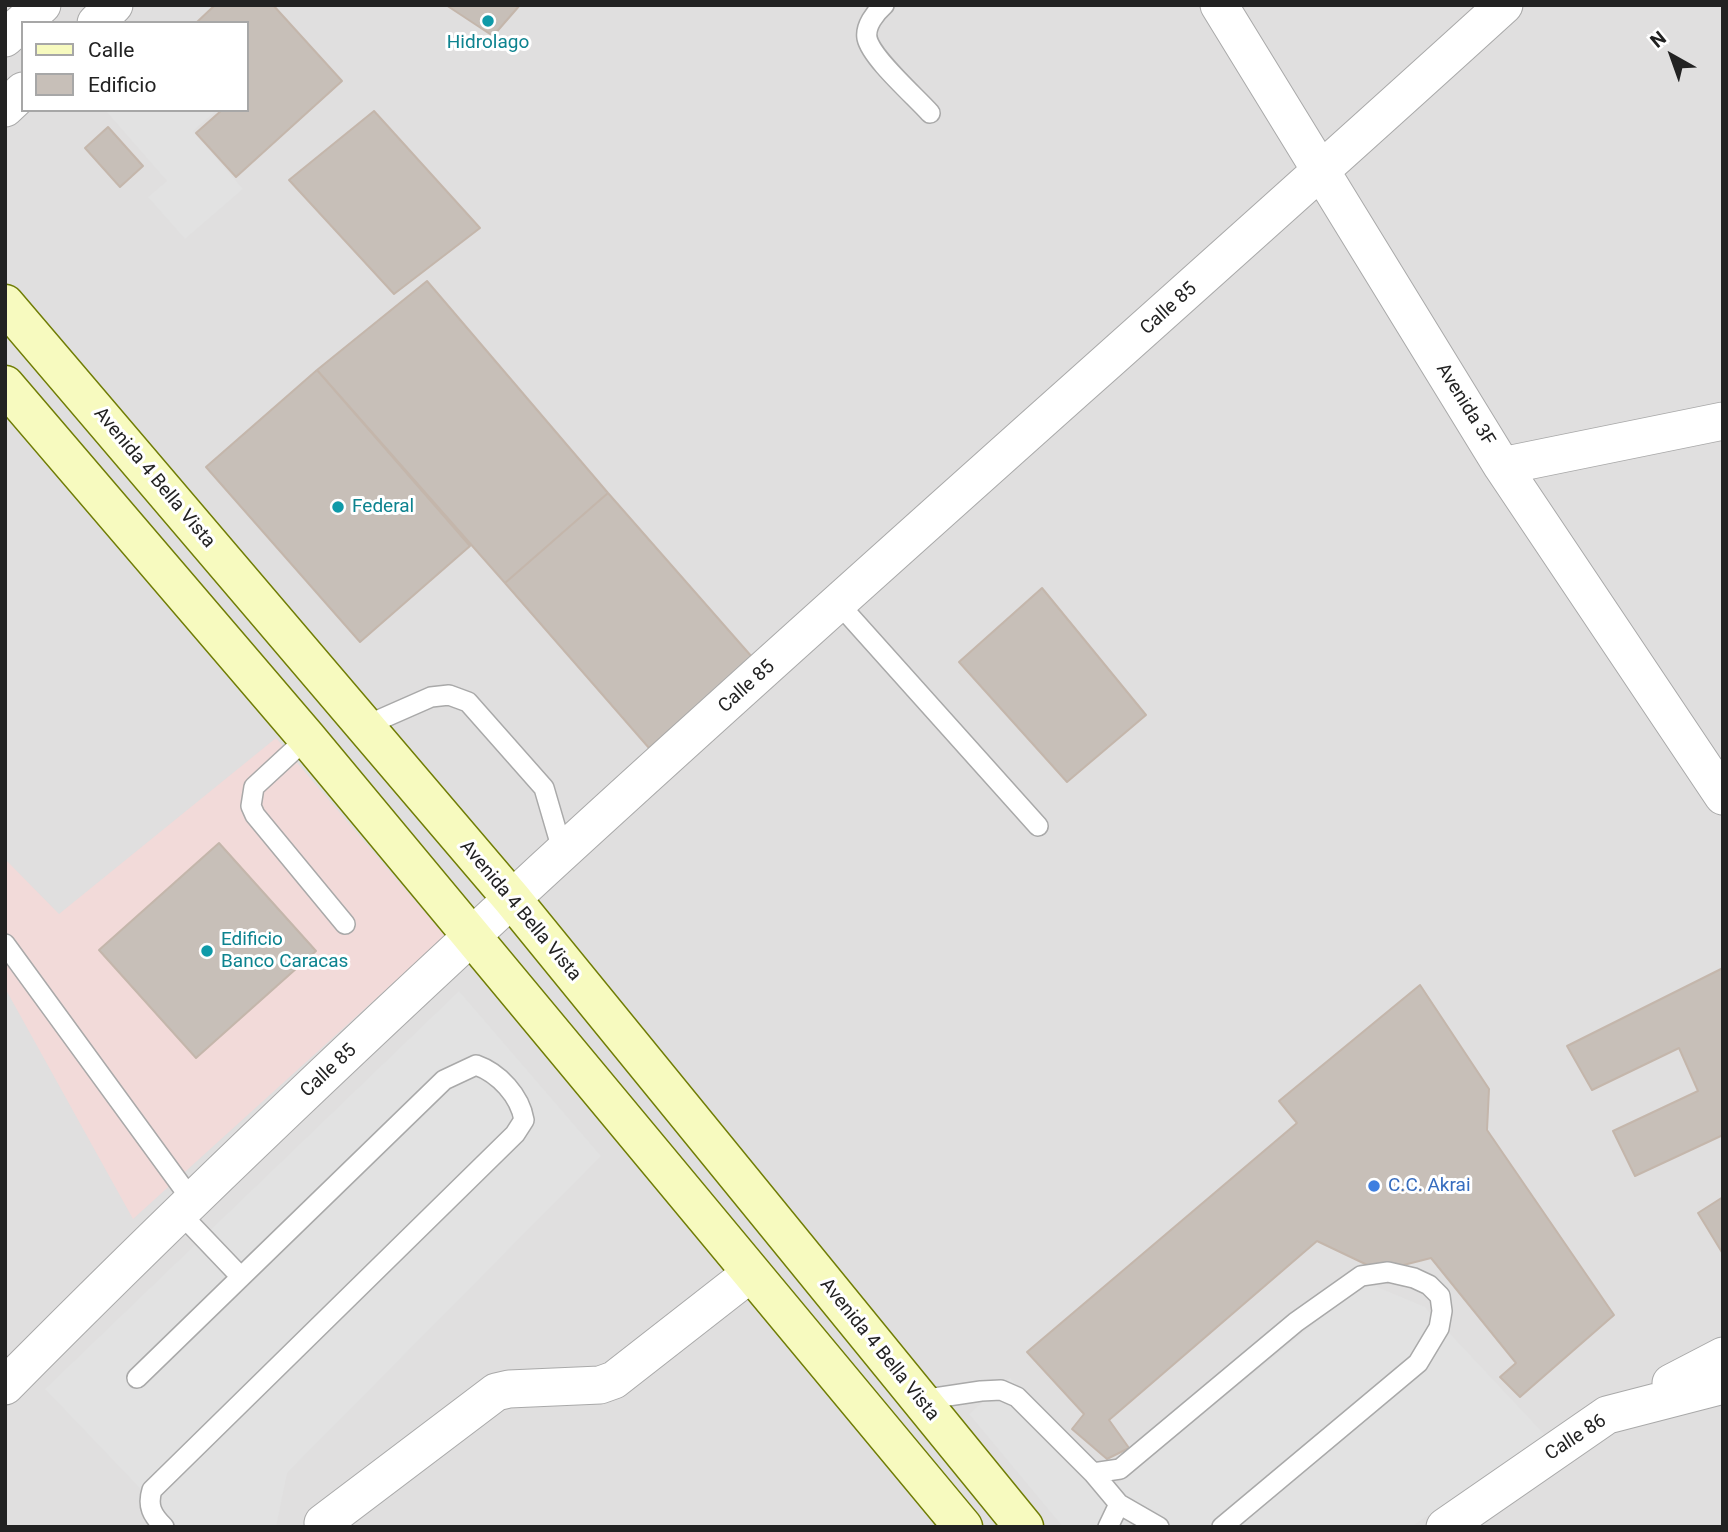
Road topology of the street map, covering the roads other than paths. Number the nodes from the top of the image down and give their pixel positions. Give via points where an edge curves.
1 (42, 5) edge
2 (884, 5) edge
3 (1219, 5) edge
4 (1504, 5) edge
5 (24, 21) edge
6 (21, 24) edge
7 (5, 38) edge
8 (21, 93) edge
9 (5, 107) edge
10 (930, 113) dead end
11 (1321, 172) junction
12 (5, 304) edge
13 (5, 385) edge
14 (1723, 421) edge
15 (1502, 466) junction
16 (839, 604) junction
17 (365, 726) junction
18 (307, 738) junction
19 (1723, 796) edge
20 (1038, 826) dead end
21 (563, 853) junction
22 (512, 899) junction
23 (345, 924) dead end
24 (470, 937) junction
25 (5, 944) edge
26 (184, 1205) junction
27 (751, 1273) junction
28 (241, 1277) junction
29 (1723, 1356) edge
30 (137, 1378) dead end
31 (1723, 1385) edge
32 (5, 1386) edge
33 (920, 1400) junction
34 (1607, 1415) junction
35 (1093, 1472) junction
36 (1119, 1504) junction
37 (323, 1522) dead end
38 (164, 1527) edge
39 (963, 1527) edge
40 (1024, 1527) edge
41 (1108, 1527) edge
42 (1159, 1527) edge
43 (1222, 1527) edge
44 (1445, 1527) edge

1 - 5 street
2 - 10 lane via 870,22 867,37 873,51
3 - 11 street, Avenida 3F
4 - 11 street, Calle 85
6 - 7 street
8 - 9 street
11 - 15 street, Avenida 3F
11 - 16 street, Calle 85
12 - 17 street, Avenida 4 Bella Vista
13 - 18 street
14 - 15 street
15 - 19 street, Avenida 3F
16 - 20 lane
16 - 21 street, Calle 85
17 - 21 lane via 431,697 449,695 467,702 544,788
17 - 22 street, Avenida 4 Bella Vista
18 - 23 lane via 254,787 251,806
18 - 24 street
21 - 22 street, Calle 85
22 - 24 street, Calle 85
22 - 33 street, Avenida 4 Bella Vista
24 - 26 street, Calle 85
24 - 27 street
25 - 26 lane
26 - 28 lane
26 - 32 street, Calle 85
27 - 37 street via 614,1380 600,1385 496,1392
27 - 39 street
28 - 30 lane
28 - 38 lane via 444,1080 476,1066 491,1070 521,1104 524,1120 515,1134 152,1490 148,1503
29 - 34 street
31 - 34 street, Calle 86
33 - 35 lane via 1001,1390 1017,1396
33 - 40 street, Avenida 4 Bella Vista
34 - 44 street, Calle 86
35 - 36 lane
35 - 43 lane via 1130,1463 1296,1322 1361,1276 1388,1272 1429,1285 1440,1296 1442,1311 1431,1345 1418,1363
36 - 41 lane
36 - 42 lane

